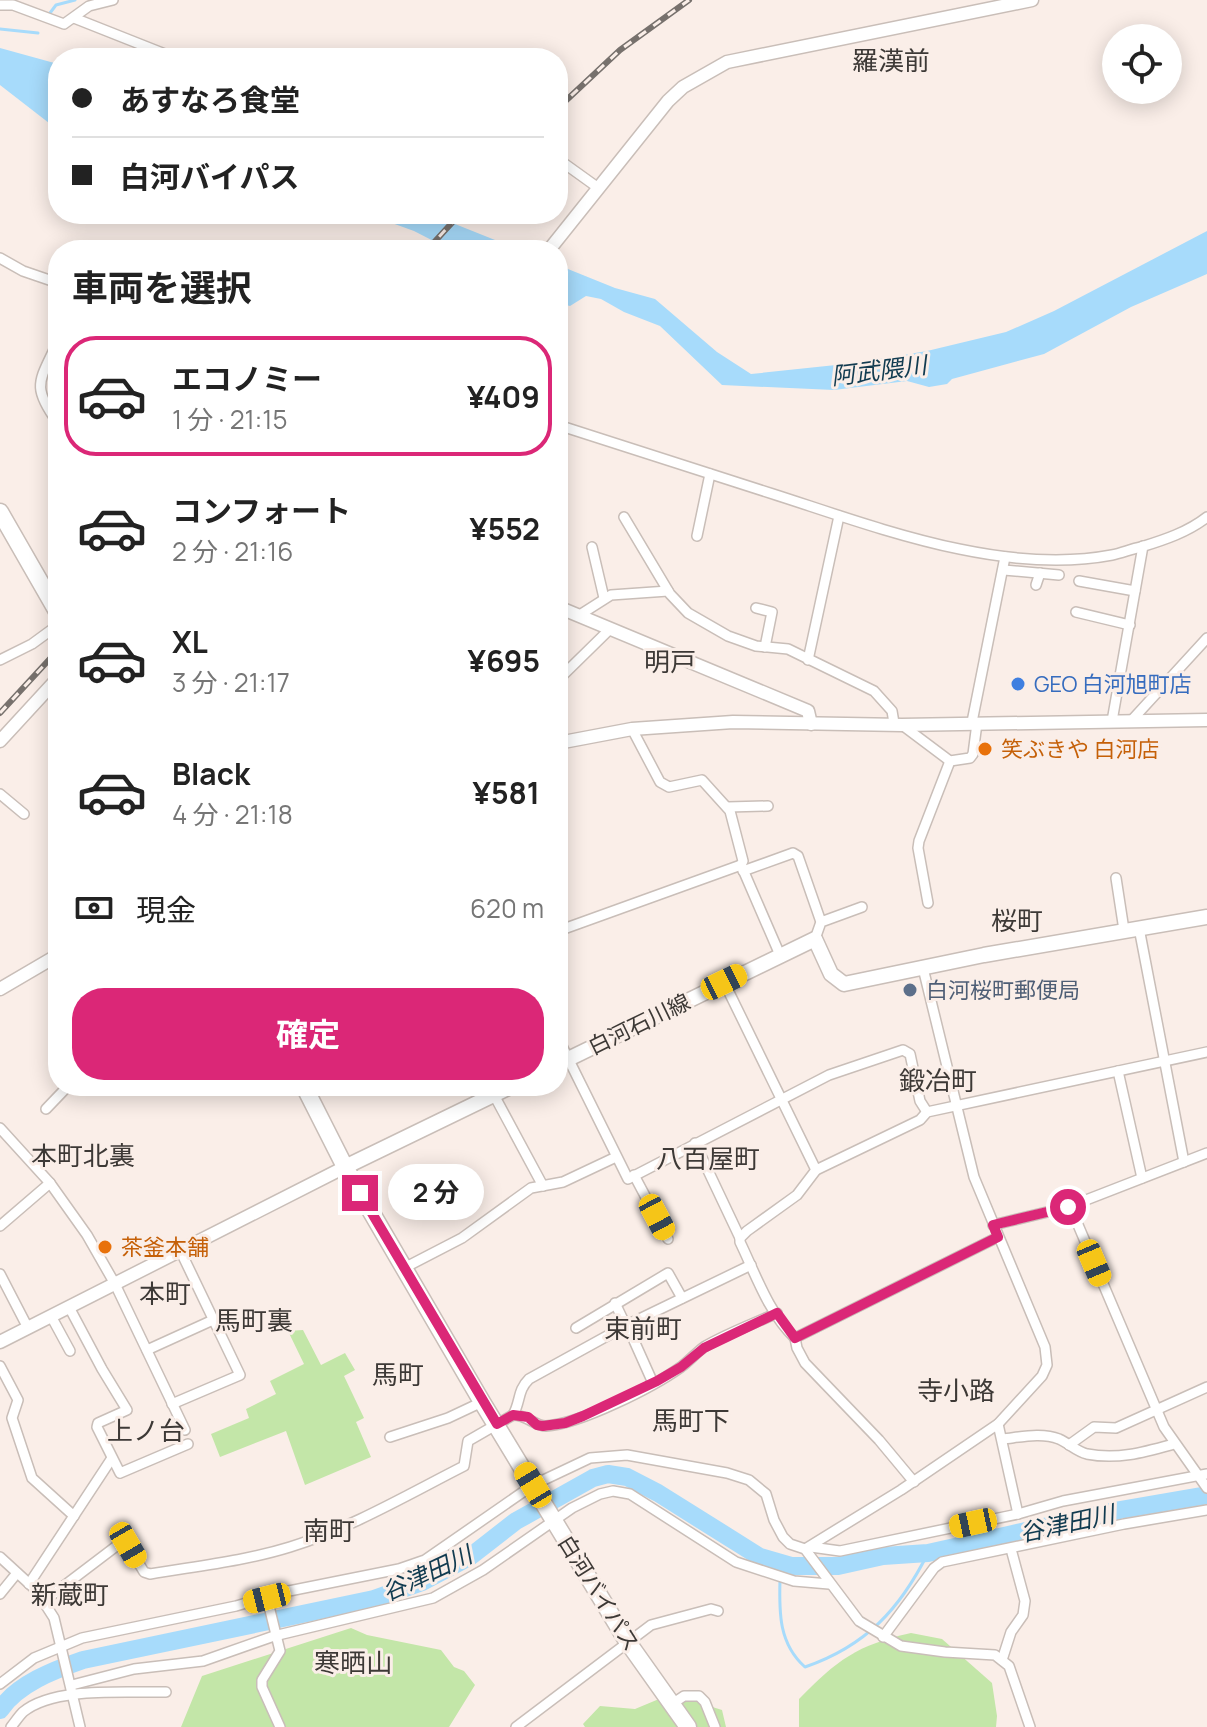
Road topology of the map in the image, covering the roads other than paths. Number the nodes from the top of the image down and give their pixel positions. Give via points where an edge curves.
1 (113, 0) edge
2 (1032, 0) edge
3 (0, 5) edge
4 (74, 18) junction
5 (150, 48) edge
6 (568, 166) edge
7 (597, 187) junction
8 (557, 240) edge
9 (0, 258) edge
10 (48, 280) edge
11 (48, 363) edge
12 (48, 409) edge
13 (568, 428) edge
14 (710, 474) junction
15 (0, 512) edge
16 (839, 516) junction
17 (624, 517) dead end
18 (1207, 517) edge
19 (697, 536) dead end
20 (1143, 546) junction
21 (592, 547) dead end
22 (1005, 557) junction
23 (1004, 570) junction
24 (1040, 573) junction
25 (1059, 575) dead end
26 (1079, 581) dead end
27 (1036, 585) dead end
28 (668, 591) junction
29 (1135, 591) junction
30 (48, 596) edge
31 (604, 598) junction
32 (756, 608) dead end
33 (568, 612) edge
34 (1076, 612) dead end
35 (578, 616) junction
36 (1130, 625) junction
37 (610, 629) junction
38 (48, 632) edge
39 (1207, 638) edge
40 (765, 647) junction
41 (0, 660) edge
42 (808, 660) junction
43 (568, 670) edge
44 (48, 689) edge
45 (1207, 720) edge
46 (1112, 721) junction
47 (1131, 721) junction
48 (974, 723) junction
49 (811, 724) junction
50 (898, 724) junction
51 (632, 729) junction
52 (0, 741) edge
53 (568, 741) edge
54 (950, 761) junction
55 (0, 794) edge
56 (768, 806) dead end
57 (728, 807) junction
58 (24, 814) dead end
59 (742, 868) junction
60 (1116, 878) dead end
61 (928, 903) dead end
62 (862, 907) dead end
63 (1207, 917) edge
64 (821, 922) junction
65 (568, 928) edge
66 (1131, 929) junction
67 (815, 939) junction
68 (780, 955) junction
69 (48, 961) edge
70 (923, 968) junction
71 (724, 982) junction
72 (0, 989) edge
73 (1207, 1052) edge
74 (568, 1060) edge
75 (1166, 1061) junction
76 (568, 1071) edge
77 (1118, 1071) junction
78 (58, 1096) edge
79 (309, 1096) edge
80 (492, 1096) edge
81 (495, 1096) edge
82 (780, 1100) junction
83 (955, 1106) junction
84 (46, 1109) dead end
85 (927, 1112) junction
86 (0, 1128) edge
87 (695, 1143) junction
88 (1207, 1153) edge
89 (616, 1157) junction
90 (1184, 1162) junction
91 (345, 1167) junction
92 (816, 1170) junction
93 (634, 1175) junction
94 (1142, 1178) junction
95 (50, 1183) junction
96 (543, 1186) junction
97 (1070, 1206) junction
98 (993, 1225) junction
99 (0, 1226) edge
100 (998, 1237) junction
101 (740, 1238) junction
102 (668, 1239) dead end
103 (180, 1250) junction
104 (751, 1265) junction
105 (404, 1268) junction
106 (0, 1274) edge
107 (115, 1284) junction
108 (682, 1298) junction
109 (615, 1303) junction
110 (69, 1307) junction
111 (777, 1313) junction
112 (51, 1316) junction
113 (213, 1320) junction
114 (626, 1326) junction
115 (28, 1328) junction
116 (576, 1328) dead end
117 (795, 1338) junction
118 (0, 1342) edge
119 (147, 1350) junction
120 (70, 1351) dead end
121 (0, 1366) edge
122 (653, 1383) junction
123 (1207, 1387) edge
124 (482, 1402) junction
125 (172, 1404) junction
126 (1157, 1410) junction
127 (513, 1415) junction
128 (497, 1424) junction
129 (998, 1424) junction
130 (185, 1430) dead end
131 (390, 1437) dead end
132 (1003, 1439) junction
133 (188, 1444) dead end
134 (1174, 1444) junction
135 (1069, 1445) junction
136 (112, 1458) junction
137 (1204, 1480) edge
138 (914, 1482) junction
139 (535, 1487) junction
140 (1207, 1510) edge
141 (1018, 1514) junction
142 (74, 1516) junction
143 (553, 1518) junction
144 (807, 1548) junction
145 (1011, 1549) junction
146 (0, 1557) edge
147 (17, 1573) junction
148 (29, 1584) junction
149 (829, 1584) junction
150 (0, 1594) edge
151 (267, 1598) junction
152 (44, 1601) junction
153 (718, 1611) dead end
154 (276, 1633) junction
155 (881, 1635) junction
156 (627, 1641) junction
157 (62, 1647) junction
158 (1002, 1660) junction
159 (0, 1684) edge
160 (71, 1687) junction
161 (166, 1692) dead end
162 (672, 1704) junction
163 (521, 1725) edge
164 (11, 1727) edge
165 (80, 1727) edge
166 (280, 1727) edge
167 (688, 1727) edge
168 (715, 1727) edge
169 (1030, 1727) edge

1 - 4 street via 89,6
2 - 7 street via 727,62 668,101
3 - 4 street via 64,24
4 - 5 street
6 - 7 street
7 - 8 street
9 - 10 street
11 - 12 street via 40,390
13 - 14 street
14 - 16 street
14 - 19 street
15 - 30 highway
16 - 22 street
16 - 42 street
17 - 28 street
18 - 20 street
20 - 22 street via 1066,560
20 - 29 street
21 - 31 street
22 - 23 street
23 - 24 street
23 - 48 street
24 - 25 street
24 - 27 street
26 - 29 street
28 - 31 street
28 - 40 street via 701,622
29 - 36 street
31 - 35 street
32 - 40 street via 772,612
33 - 35 street
34 - 36 street
35 - 37 street
36 - 46 street
37 - 43 street
37 - 49 street via 808,711
38 - 41 street
39 - 47 street
40 - 42 street via 788,649
42 - 50 street via 874,691
44 - 52 street
45 - 47 street
46 - 47 street
46 - 48 street
48 - 50 street
48 - 54 street via 973,754
49 - 50 street
49 - 51 street via 733,722
50 - 54 street
51 - 53 street
51 - 57 street via 660,782 669,787 702,780
54 - 61 street via 919,841
55 - 58 street
56 - 57 street
57 - 59 street
59 - 64 street via 798,856
59 - 65 street
59 - 68 street
60 - 66 street
62 - 64 street
63 - 66 main road
64 - 67 street
66 - 70 main road
66 - 75 street
67 - 68 main road, 白河石川線
67 - 70 main road via 831,974 844,984
68 - 71 main road, 白河石川線
69 - 72 street
70 - 83 street
71 - 74 main road, 白河石川線
71 - 82 street
73 - 75 street
75 - 77 street
75 - 90 street
76 - 89 street
77 - 83 street
77 - 94 street
78 - 84 street
79 - 91 highway, 白河バイパス
80 - 91 main road
81 - 96 street
82 - 85 street via 829,1075 903,1050 910,1054
82 - 87 street
82 - 92 street
83 - 85 street
83 - 98 street
85 - 92 street
86 - 95 street
87 - 93 street
87 - 101 street
88 - 90 street
89 - 93 street via 628,1179
89 - 96 street
90 - 94 street
91 - 103 street
91 - 105 highway, 白河バイパス
92 - 101 street via 797,1195
93 - 102 street
94 - 97 street
95 - 99 street
95 - 107 street
96 - 105 street via 531,1188 462,1238
97 - 98 street
97 - 126 street
98 - 100 street
100 - 117 street
100 - 129 street via 1047,1365
101 - 104 street
103 - 107 street
103 - 113 street
104 - 108 street
104 - 111 street
105 - 124 highway, 白河バイパス
106 - 115 street
107 - 110 street
107 - 119 street
108 - 109 street via 668,1273
108 - 114 street
109 - 114 street
109 - 116 street
110 - 112 street
110 - 136 street via 127,1410 98,1423
111 - 117 street
111 - 122 street via 704,1348
112 - 115 street
112 - 120 street
113 - 119 street
113 - 125 street via 240,1375
114 - 122 street
114 - 127 street via 529,1379 521,1387
115 - 118 street
117 - 138 street via 805,1363
119 - 125 street
121 - 142 street via 18,1400 12,1418 32,1478
122 - 127 street via 565,1423 543,1426
123 - 126 street
124 - 128 highway, 白河バイパス
124 - 131 street
125 - 130 street
126 - 134 street
126 - 135 street via 1116,1428 1094,1427
127 - 128 street
128 - 139 highway, 白河バイパス
128 - 152 street via 468,1441 464,1466 346,1526 241,1559 148,1574 123,1541
129 - 132 street
129 - 138 street
132 - 135 street via 1044,1436
132 - 141 street
133 - 136 street via 120,1473
134 - 135 street via 1122,1456 1085,1453
134 - 137 street
136 - 142 street
137 - 141 street via 1063,1501
138 - 144 street
139 - 143 highway, 白河バイパス
139 - 144 street via 590,1458 627,1455 727,1473 749,1480 766,1494 783,1537
139 - 151 street via 425,1560
140 - 145 street
141 - 144 street via 840,1551
142 - 148 street
143 - 149 street via 600,1494 630,1494 736,1562 794,1581
143 - 154 street via 483,1570 433,1598
143 - 156 highway, 白河バイパス
144 - 149 street
145 - 155 street via 942,1562
145 - 158 street via 1025,1601
146 - 147 street
147 - 148 street
147 - 150 street
148 - 152 street
149 - 155 street via 859,1621
151 - 154 street
151 - 157 street
152 - 157 street
153 - 156 street via 651,1625
154 - 160 street via 203,1661 134,1669
154 - 166 street via 280,1651 262,1687
155 - 158 street via 901,1646
156 - 162 highway, 白河バイパス
156 - 163 street
157 - 159 street via 34,1658
157 - 160 street
158 - 169 street via 1009,1666
160 - 161 street
160 - 164 street via 36,1704
160 - 165 street
162 - 167 highway, 白河バイパス
162 - 168 street via 684,1696 699,1696

